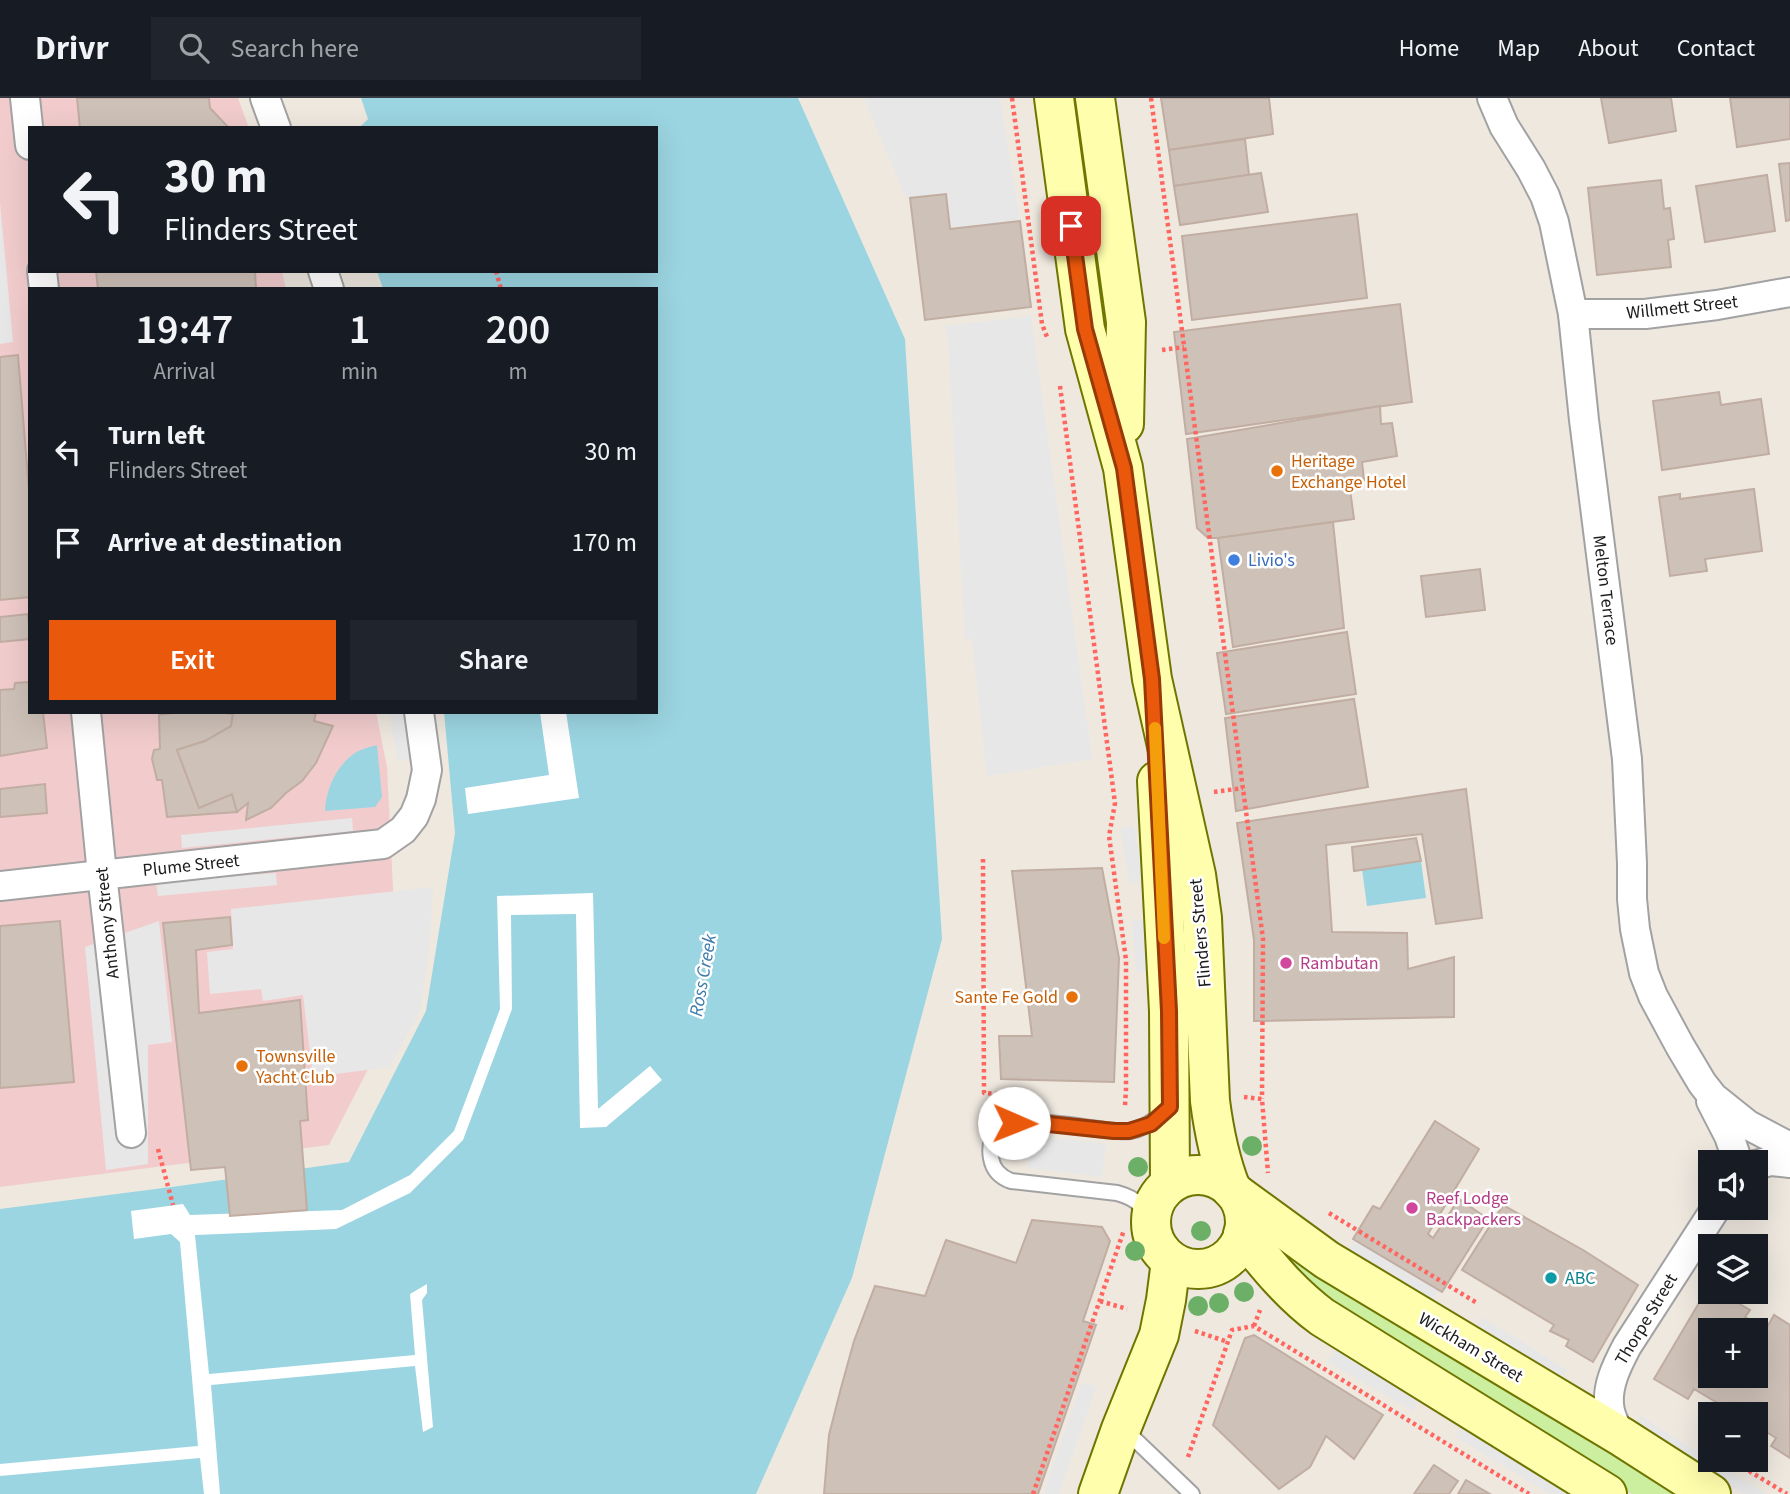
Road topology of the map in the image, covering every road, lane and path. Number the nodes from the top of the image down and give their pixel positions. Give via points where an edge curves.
1 (25, 98) edge
2 (265, 98) edge
3 (1012, 98) edge
4 (1054, 98) edge
5 (1095, 98) edge
6 (1151, 98) edge
7 (1492, 98) edge
8 (28, 126) edge
9 (275, 126) edge
10 (1790, 292) edge
11 (1573, 314) junction
12 (1052, 349) dead end
13 (1058, 376) dead end
14 (1124, 468) junction
15 (1152, 679) junction
16 (86, 714) edge
17 (419, 714) edge
18 (983, 859) dead end
19 (102, 874) junction
20 (0, 886) edge
21 (1702, 1083) junction
22 (1035, 1097) dead end
23 (1262, 1099) dead end
24 (1170, 1107) junction
25 (1121, 1131) junction
26 (131, 1133) dead end
27 (157, 1147) dead end
28 (1790, 1147) edge
29 (1734, 1150) edge
30 (1768, 1162) edge
31 (1790, 1163) edge
32 (1170, 1184) junction
33 (1233, 1191) junction
34 (1123, 1194) junction
35 (173, 1205) dead end
36 (1708, 1220) edge
37 (1151, 1229) junction
38 (1243, 1234) junction
39 (1171, 1261) junction
40 (1122, 1427) junction
41 (1622, 1437) junction
42 (1751, 1472) edge
43 (1180, 1482) junction
44 (1033, 1494) edge
45 (1098, 1494) edge
46 (1192, 1494) edge
47 (1529, 1494) edge
48 (1607, 1494) edge
49 (1711, 1494) edge
50 (1787, 1494) edge

1 - 8 street
2 - 9 street
3 - 12 path via 1042,324
4 - 14 main road, Flinders Street via 1085,329
5 - 14 main road, Flinders Street via 1126,322
6 - 23 path via 1263,939
7 - 11 street, Melton Terrace via 1545,196
10 - 11 street, Willmett Street via 1645,314
11 - 21 street, Melton Terrace via 1627,759 1635,929 1653,996
13 - 25 path via 1115,803 1109,836 1126,960 1126,1089
14 - 15 main road, Flinders Street
15 - 24 main road, Flinders Street
15 - 33 main road, Flinders Street via 1196,875 1210,1101 1220,1158
16 - 19 street, Anthony Street
17 - 19 street, Plume Street via 427,770 421,799 403,830 383,844
18 - 22 path via 984,1093
19 - 20 street, Plume Street
19 - 26 street, Anthony Street
21 - 28 street, Melton Terrace via 1748,1125
21 - 29 street, Melton Terrace
24 - 25 lane via 1151,1124
24 - 32 main road, Flinders Street
25 - 34 lane via 1014,1123 997,1133 990,1152 996,1171 1011,1181
27 - 35 path
30 - 31 street
32 - 33 main road via 1195,1175 1209,1176
32 - 37 main road via 1154,1204
33 - 38 main road via 1242,1206
33 - 41 main road, Wickham Street via 1327,1259
34 - 37 lane via 1143,1207
34 - 44 path via 1124,1232
36 - 41 street, Thorpe Street via 1616,1366 1610,1413
37 - 39 main road via 1161,1253
38 - 39 main road via 1230,1257 1208,1269 1195,1270
38 - 48 main road via 1293,1294 1322,1317
39 - 40 main road via 1159,1335
40 - 43 lane
40 - 45 main road
41 - 49 main road, Wickham Street
42 - 50 path
43 - 46 lane
43 - 47 path via 1232,1330 1254,1326

